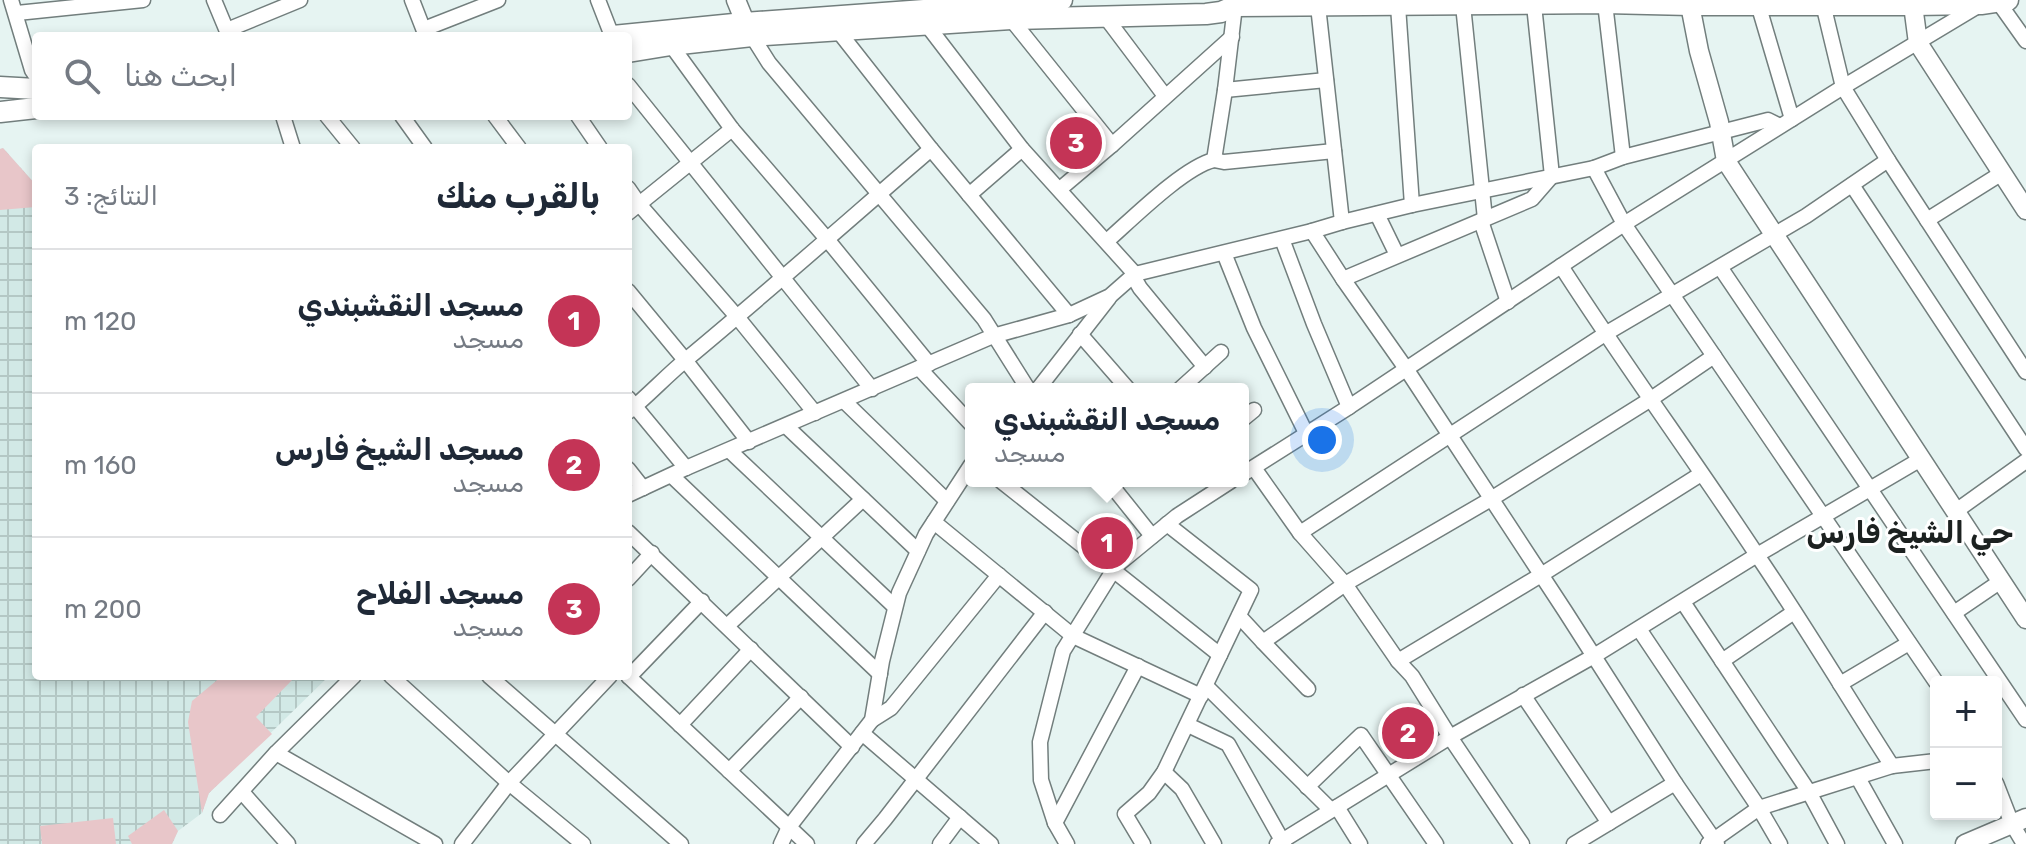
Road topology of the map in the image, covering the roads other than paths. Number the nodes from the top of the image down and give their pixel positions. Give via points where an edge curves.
1 (143, 0) edge
2 (214, 0) edge
3 (300, 0) edge
4 (412, 0) edge
5 (498, 0) edge
6 (598, 0) edge
7 (736, 0) edge
8 (1059, 0) edge
9 (1579, 1) edge
10 (1728, 2) edge
11 (1911, 2) edge
12 (1991, 2) edge
13 (1228, 3) edge
14 (1285, 3) edge
15 (1605, 3) junction
16 (1837, 3) edge
17 (1758, 4) junction
18 (1463, 5) junction
19 (1534, 5) junction
20 (1690, 5) junction
21 (14, 6) edge
22 (1318, 6) junction
23 (1398, 6) junction
24 (1104, 15) junction
25 (841, 16) edge
26 (1011, 19) junction
27 (927, 25) junction
28 (748, 30) junction
29 (228, 32) edge
30 (230, 32) edge
31 (425, 32) edge
32 (427, 32) edge
33 (611, 32) edge
34 (632, 35) edge
35 (1232, 37) junction
36 (2026, 41) edge
37 (1918, 43) junction
38 (671, 45) junction
39 (632, 51) edge
40 (32, 70) edge
41 (1326, 80) junction
42 (0, 87) edge
43 (1843, 87) junction
44 (32, 89) edge
45 (632, 90) edge
46 (1225, 90) junction
47 (1165, 96) junction
48 (32, 108) edge
49 (0, 112) edge
50 (284, 120) edge
51 (330, 120) edge
52 (405, 120) edge
53 (498, 120) edge
54 (581, 120) edge
55 (1786, 123) junction
56 (732, 129) junction
57 (1720, 132) junction
58 (292, 144) edge
59 (350, 144) edge
60 (422, 144) edge
61 (516, 144) edge
62 (597, 144) edge
63 (1112, 145) junction
64 (931, 149) junction
65 (1022, 149) junction
66 (1334, 151) junction
67 (1623, 157) junction
68 (1214, 160) junction
69 (1888, 160) junction
70 (1726, 161) junction
71 (692, 162) junction
72 (1594, 168) junction
73 (2002, 173) junction
74 (1552, 176) junction
75 (1852, 185) junction
76 (1060, 189) junction
77 (2020, 189) edge
78 (1482, 191) junction
79 (878, 195) junction
80 (969, 195) junction
81 (1412, 205) junction
82 (633, 209) edge
83 (2026, 210) edge
84 (1377, 214) junction
85 (1483, 220) junction
86 (1927, 220) junction
87 (1342, 222) junction
88 (1624, 224) junction
89 (1312, 231) junction
90 (1775, 235) junction
91 (826, 238) junction
92 (1282, 239) junction
93 (1107, 241) junction
94 (1224, 253) junction
95 (1397, 255) junction
96 (1561, 266) junction
97 (1720, 267) junction
98 (1135, 274) junction
99 (783, 277) junction
100 (1343, 279) junction
101 (1671, 295) junction
102 (632, 296) edge
103 (1110, 296) junction
104 (1508, 302) junction
105 (1069, 315) junction
106 (738, 318) junction
107 (1080, 334) junction
108 (1605, 334) junction
109 (993, 336) junction
110 (1221, 352) dead end
111 (1714, 356) junction
112 (685, 360) junction
113 (924, 366) junction
114 (1205, 367) junction
115 (1407, 370) junction
116 (2026, 372) edge
117 (1024, 383) edge
118 (1043, 383) edge
119 (1123, 383) edge
120 (1187, 383) edge
121 (872, 389) junction
122 (1651, 399) junction
123 (844, 401) junction
124 (632, 403) edge
125 (632, 407) edge
126 (1349, 407) junction
127 (815, 413) junction
128 (965, 417) edge
129 (786, 426) junction
130 (1307, 435) junction
131 (1450, 436) junction
132 (749, 442) junction
133 (2026, 449) edge
134 (730, 451) junction
135 (1921, 459) junction
136 (2026, 461) edge
137 (686, 468) junction
138 (1249, 470) edge
139 (1249, 472) edge
140 (632, 474) edge
141 (965, 474) edge
142 (1701, 474) junction
143 (672, 476) junction
144 (1009, 487) edge
145 (1113, 487) edge
146 (1208, 487) edge
147 (643, 488) junction
148 (1870, 489) junction
149 (632, 493) edge
150 (863, 499) junction
151 (1491, 499) junction
152 (947, 501) junction
153 (1956, 511) junction
154 (1824, 517) junction
155 (934, 522) junction
156 (1167, 524) junction
157 (1300, 533) junction
158 (632, 536) edge
159 (1152, 536) junction
160 (821, 537) junction
161 (918, 551) junction
162 (652, 553) junction
163 (1757, 555) junction
164 (1114, 570) junction
165 (632, 575) edge
166 (999, 575) junction
167 (1541, 575) junction
168 (779, 578) junction
169 (2001, 581) junction
170 (1345, 584) junction
171 (702, 601) junction
172 (1683, 602) junction
173 (895, 607) junction
174 (1045, 612) junction
175 (1794, 612) junction
176 (1954, 613) junction
177 (1239, 616) junction
178 (2026, 619) edge
179 (727, 626) junction
180 (1639, 629) junction
181 (1073, 636) junction
182 (1263, 642) junction
183 (1909, 643) junction
184 (751, 649) junction
185 (1220, 655) junction
186 (1594, 656) junction
187 (1398, 661) junction
188 (1722, 661) junction
189 (1138, 666) junction
190 (632, 673) edge
191 (880, 674) junction
192 (1932, 676) edge
193 (350, 680) edge
194 (395, 680) edge
195 (493, 680) edge
196 (606, 680) edge
197 (631, 680) edge
198 (1840, 684) junction
199 (1308, 689) dead end
200 (1203, 691) junction
201 (1523, 695) junction
202 (801, 697) junction
203 (872, 720) junction
204 (2026, 720) edge
205 (680, 725) junction
206 (1188, 725) junction
207 (862, 733) junction
208 (554, 734) junction
209 (1450, 737) junction
210 (852, 747) junction
211 (276, 753) junction
212 (1930, 762) edge
213 (1892, 766) junction
214 (729, 771) junction
215 (1164, 772) junction
216 (1389, 775) junction
217 (916, 778) junction
218 (1858, 778) junction
219 (509, 783) junction
220 (1675, 783) junction
221 (1307, 787) junction
222 (242, 792) junction
223 (1809, 792) junction
224 (2002, 793) edge
225 (1759, 808) junction
226 (1334, 809) junction
227 (220, 815) dead end
228 (960, 817) junction
229 (2019, 821) edge
230 (1055, 823) junction
231 (1609, 823) junction
232 (789, 827) junction
233 (418, 840) edge
234 (1712, 842) edge
235 (1281, 843) edge
236 (288, 844) edge
237 (435, 844) edge
238 (462, 844) edge
239 (583, 844) edge
240 (681, 844) edge
241 (781, 844) edge
242 (807, 844) edge
243 (864, 844) edge
244 (940, 844) edge
245 (991, 844) edge
246 (1067, 844) edge
247 (1143, 844) edge
248 (1214, 844) edge
249 (1360, 844) edge
250 (1436, 844) edge
251 (1522, 844) edge
252 (1574, 844) edge
253 (1780, 844) edge
254 (1837, 844) edge
255 (1895, 844) edge
256 (1965, 844) edge
257 (2024, 844) edge

1 - 21 street
2 - 29 street
3 - 30 street
4 - 31 street
5 - 32 street
6 - 33 street
7 - 28 street
8 - 25 main road
9 - 15 main road
9 - 19 main road
10 - 17 main road
10 - 20 main road
11 - 12 main road
11 - 16 main road
11 - 37 street
12 - 36 street
12 - 37 street
13 - 14 main road
13 - 24 main road via 1221,12 1206,14
13 - 35 street
14 - 22 main road
15 - 20 main road
15 - 67 street
16 - 17 main road
16 - 43 street
17 - 55 street
18 - 19 main road
18 - 23 main road
18 - 78 street
19 - 74 street
20 - 57 street
21 - 40 street
22 - 23 main road
22 - 41 street
23 - 81 street
24 - 26 main road
24 - 47 street
25 - 27 main road
25 - 28 main road
25 - 64 street
26 - 27 main road
26 - 63 street
27 - 65 street
28 - 34 main road
28 - 38 main road
28 - 79 street
35 - 46 street
35 - 47 street
37 - 43 street
37 - 73 street
38 - 39 main road
38 - 56 street
41 - 46 street
41 - 66 street
42 - 44 main road
43 - 55 street
43 - 69 street
45 - 71 street
46 - 68 street
47 - 63 street
48 - 49 main road
50 - 58 street
51 - 59 street
52 - 60 street
53 - 61 street
54 - 62 street
55 - 57 street via 1768,120
55 - 70 street
56 - 71 street
56 - 91 street
57 - 67 street
57 - 70 street
63 - 76 street
64 - 79 street
64 - 80 street
65 - 76 street
65 - 80 street
66 - 68 street
66 - 87 street
67 - 72 street
68 - 93 street via 1184,175
69 - 75 street
69 - 86 street
70 - 88 street
70 - 90 street
71 - 82 street
71 - 99 street
72 - 74 street
72 - 88 street
73 - 77 street
73 - 86 street
74 - 78 street
74 - 85 street via 1532,199
75 - 90 street
75 - 133 street
76 - 93 street
77 - 83 street
78 - 81 street
78 - 85 street
79 - 91 street
79 - 109 street
80 - 105 street
81 - 84 street
82 - 106 street
84 - 87 street
84 - 95 street
85 - 95 street
85 - 104 street
86 - 116 street
87 - 89 street
88 - 96 street
88 - 101 street
89 - 92 street
89 - 100 street
90 - 97 street
90 - 135 street
91 - 99 street
91 - 113 street
92 - 94 street
92 - 126 street
93 - 98 street
94 - 98 street
94 - 130 street
95 - 100 street
96 - 104 street
96 - 108 street
97 - 101 street
97 - 148 street
98 - 103 street
98 - 114 street via 1140,288
99 - 106 street
99 - 121 street
100 - 115 street
101 - 108 street
101 - 111 street
102 - 112 street
103 - 105 street
103 - 107 street
104 - 115 street
105 - 109 street
106 - 112 street
106 - 127 street
107 - 118 street
107 - 119 street
108 - 122 street
108 - 131 street
109 - 113 street
109 - 117 street
110 - 114 street
111 - 122 street
111 - 154 street
112 - 124 street
112 - 132 street
113 - 121 street
113 - 128 street
114 - 120 street
115 - 126 street
115 - 131 street
121 - 123 street
122 - 142 street
122 - 151 street
123 - 127 street
123 - 152 street
125 - 137 street
126 - 130 street
127 - 129 street
129 - 132 street
129 - 150 street
130 - 138 street
131 - 151 street
131 - 157 street
132 - 134 street
134 - 137 street
134 - 160 street
135 - 148 street
135 - 153 street
136 - 153 street
137 - 143 street
139 - 157 street
140 - 147 street
141 - 152 street
142 - 163 street
142 - 167 street
143 - 147 street
143 - 168 street
144 - 164 street
145 - 159 street
146 - 156 street
147 - 149 street
148 - 154 street
148 - 176 street
150 - 160 street
150 - 161 street
151 - 167 street
151 - 170 street
152 - 155 street
153 - 169 street
154 - 163 street
154 - 183 street
155 - 161 street
155 - 166 street
156 - 159 street
156 - 177 street via 1251,590
157 - 170 street
158 - 162 street
159 - 164 street
160 - 168 street
160 - 173 street
161 - 173 street
162 - 165 street
162 - 171 street
163 - 172 street
163 - 175 street
164 - 181 street
164 - 185 street
166 - 174 street
166 - 203 street via 891,708
167 - 186 street
167 - 187 street
168 - 179 street
168 - 191 street
169 - 176 street
169 - 178 street
170 - 182 street
170 - 187 street
171 - 179 street
171 - 190 street
172 - 180 street
172 - 188 street
173 - 191 street
174 - 181 street
174 - 217 street
175 - 188 street
175 - 198 street
176 - 204 street
177 - 182 street
177 - 185 street
179 - 184 street
180 - 186 street
180 - 225 street
181 - 189 street
181 - 230 street via 1063,651 1040,742 1041,780
182 - 199 street
183 - 192 street
183 - 198 street
184 - 202 street
184 - 205 street
185 - 200 street
186 - 201 street
186 - 220 street
187 - 209 street
188 - 223 street
189 - 200 street
189 - 230 street
191 - 203 street
193 - 211 street
194 - 219 street
195 - 208 street
196 - 208 street
197 - 205 street
198 - 213 street
200 - 206 street
200 - 221 street
201 - 209 street
201 - 231 street
202 - 210 street
202 - 214 street
203 - 207 street
205 - 214 street
206 - 215 street
206 - 235 street via 1228,744
207 - 210 street
207 - 217 street
208 - 219 street
208 - 240 street
209 - 216 street
209 - 251 street
210 - 232 street
211 - 222 street
211 - 233 street
212 - 213 street
213 - 218 street
214 - 232 street
215 - 247 street via 1125,814
215 - 248 street via 1182,789
216 - 221 street via 1361,735
216 - 226 street
216 - 250 street
217 - 228 street
217 - 243 street
218 - 223 street
218 - 255 street
219 - 238 street
219 - 239 street
220 - 231 street
220 - 234 street
221 - 226 street
222 - 227 street
222 - 236 street
223 - 225 street
223 - 254 street
224 - 229 street
225 - 234 street
225 - 253 street
226 - 235 street
226 - 249 street
228 - 244 street
228 - 245 street
229 - 256 street
229 - 257 street
230 - 246 street
231 - 252 street
232 - 241 street
232 - 242 street
233 - 237 street

